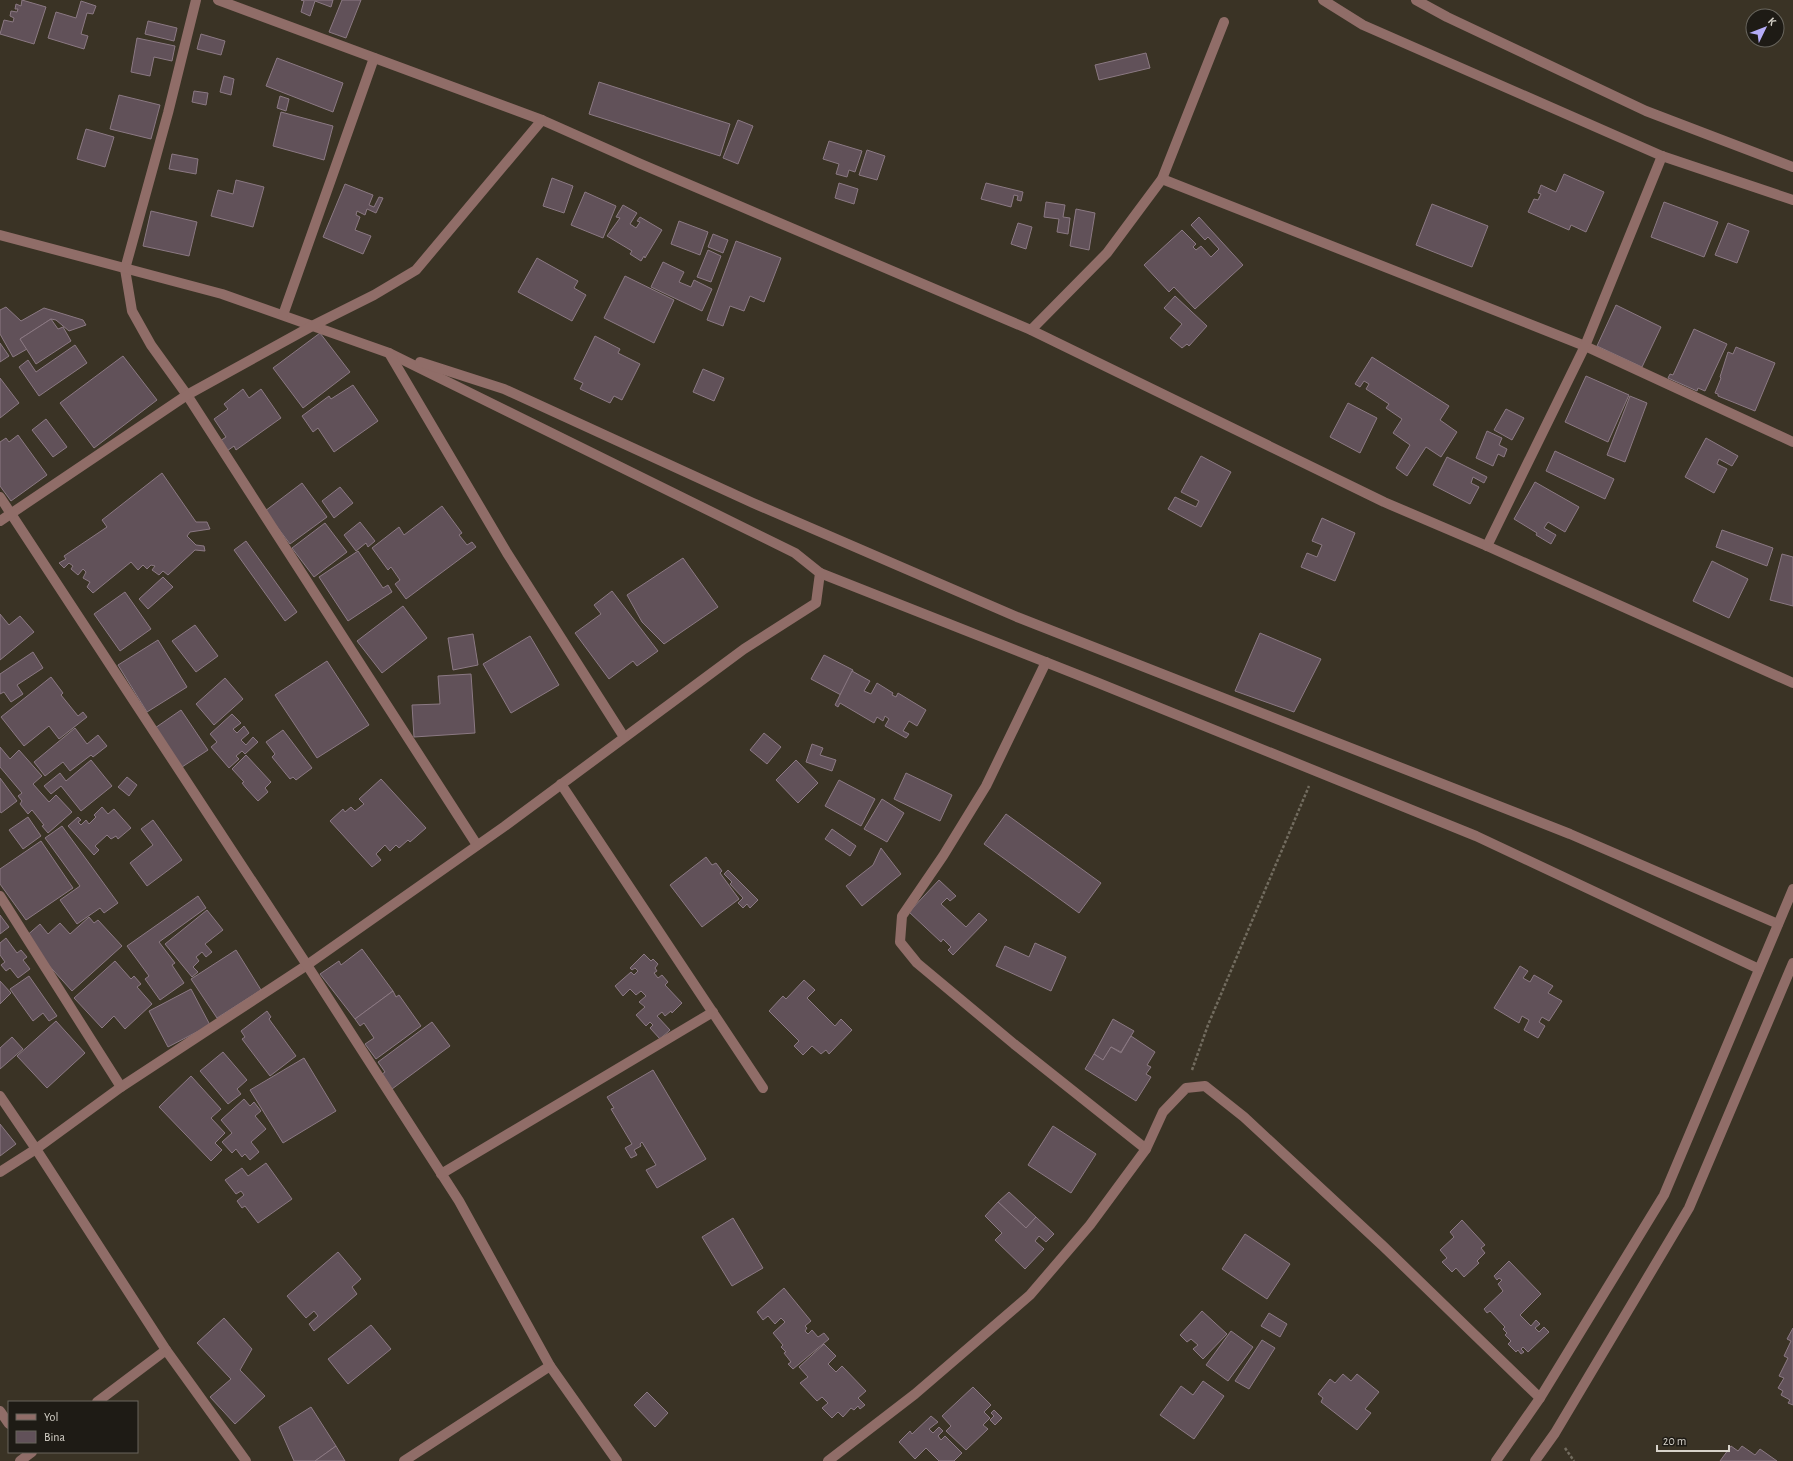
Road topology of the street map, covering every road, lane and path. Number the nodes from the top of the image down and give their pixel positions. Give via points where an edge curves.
1 (196, 0) edge
2 (218, 0) edge
3 (1323, 0) edge
4 (1416, 0) edge
5 (239, 3) edge
6 (1224, 22) dead end
7 (374, 58) junction
8 (542, 120) junction
9 (1662, 156) junction
10 (1793, 167) edge
11 (1162, 179) junction
12 (1793, 200) edge
13 (0, 235) edge
14 (125, 269) junction
15 (284, 316) junction
16 (314, 326) junction
17 (1031, 330) junction
18 (1585, 346) junction
19 (389, 353) junction
20 (187, 395) junction
21 (1793, 442) edge
22 (0, 497) edge
23 (10, 514) junction
24 (0, 521) edge
25 (1487, 546) junction
26 (820, 573) junction
27 (1046, 662) junction
28 (1793, 683) edge
29 (624, 737) junction
30 (1316, 771) junction
31 (561, 784) junction
32 (477, 845) junction
33 (1793, 888) edge
34 (0, 896) edge
35 (1778, 924) junction
36 (1793, 962) edge
37 (308, 965) junction
38 (1759, 969) junction
39 (713, 1012) junction
40 (121, 1087) junction
41 (763, 1088) dead end
42 (1186, 1088) junction
43 (0, 1096) edge
44 (36, 1149) junction
45 (1146, 1149) junction
46 (0, 1172) edge
47 (442, 1174) junction
48 (166, 1350) junction
49 (550, 1366) junction
50 (1540, 1398) junction
51 (98, 1401) edge
52 (0, 1411) edge
53 (8, 1423) edge
54 (32, 1455) edge
55 (20, 1461) edge
56 (246, 1461) edge
57 (404, 1461) edge
58 (617, 1461) edge
59 (828, 1461) edge
60 (1496, 1461) edge
61 (1535, 1461) edge

1 - 14 street
2 - 5 street
3 - 9 street via 1363,25
4 - 10 street via 1646,112
5 - 7 street
6 - 11 street
7 - 8 street
7 - 15 street
8 - 16 street via 416,270
8 - 17 street
9 - 12 street
9 - 18 street
11 - 17 street via 1107,253
11 - 18 street
13 - 14 street
14 - 15 street via 222,294
14 - 20 street via 132,311 151,345
15 - 16 street
16 - 19 street
16 - 20 street
17 - 25 street via 1384,502
18 - 21 street
18 - 25 street
19 - 26 street via 794,553
19 - 29 street via 507,553
19 - 35 street via 504,389 739,496 1017,617 1570,834
20 - 23 street
20 - 32 street
22 - 23 street
23 - 24 street
23 - 37 street
25 - 28 street
26 - 27 street
26 - 29 street via 816,603 744,649
27 - 30 street
27 - 45 street via 986,786 902,916 900,942 917,963
29 - 31 street
30 - 38 street via 1476,836
30 - 42 path via 1208,1025
31 - 32 street
31 - 39 street
32 - 37 street
33 - 35 street
34 - 40 street
35 - 38 street
36 - 61 street via 1689,1208 1555,1433
37 - 40 street
37 - 47 street
38 - 50 street via 1664,1195
39 - 41 street
39 - 47 street
40 - 44 street
42 - 45 street via 1163,1112
42 - 50 street via 1205,1086 1244,1117 1383,1246
43 - 44 street
44 - 46 street
44 - 48 street
45 - 59 street via 1090,1225 1030,1295 916,1394
47 - 49 street
48 - 51 street
48 - 56 street
49 - 57 street
49 - 58 street
50 - 60 street
52 - 53 street
54 - 55 street

